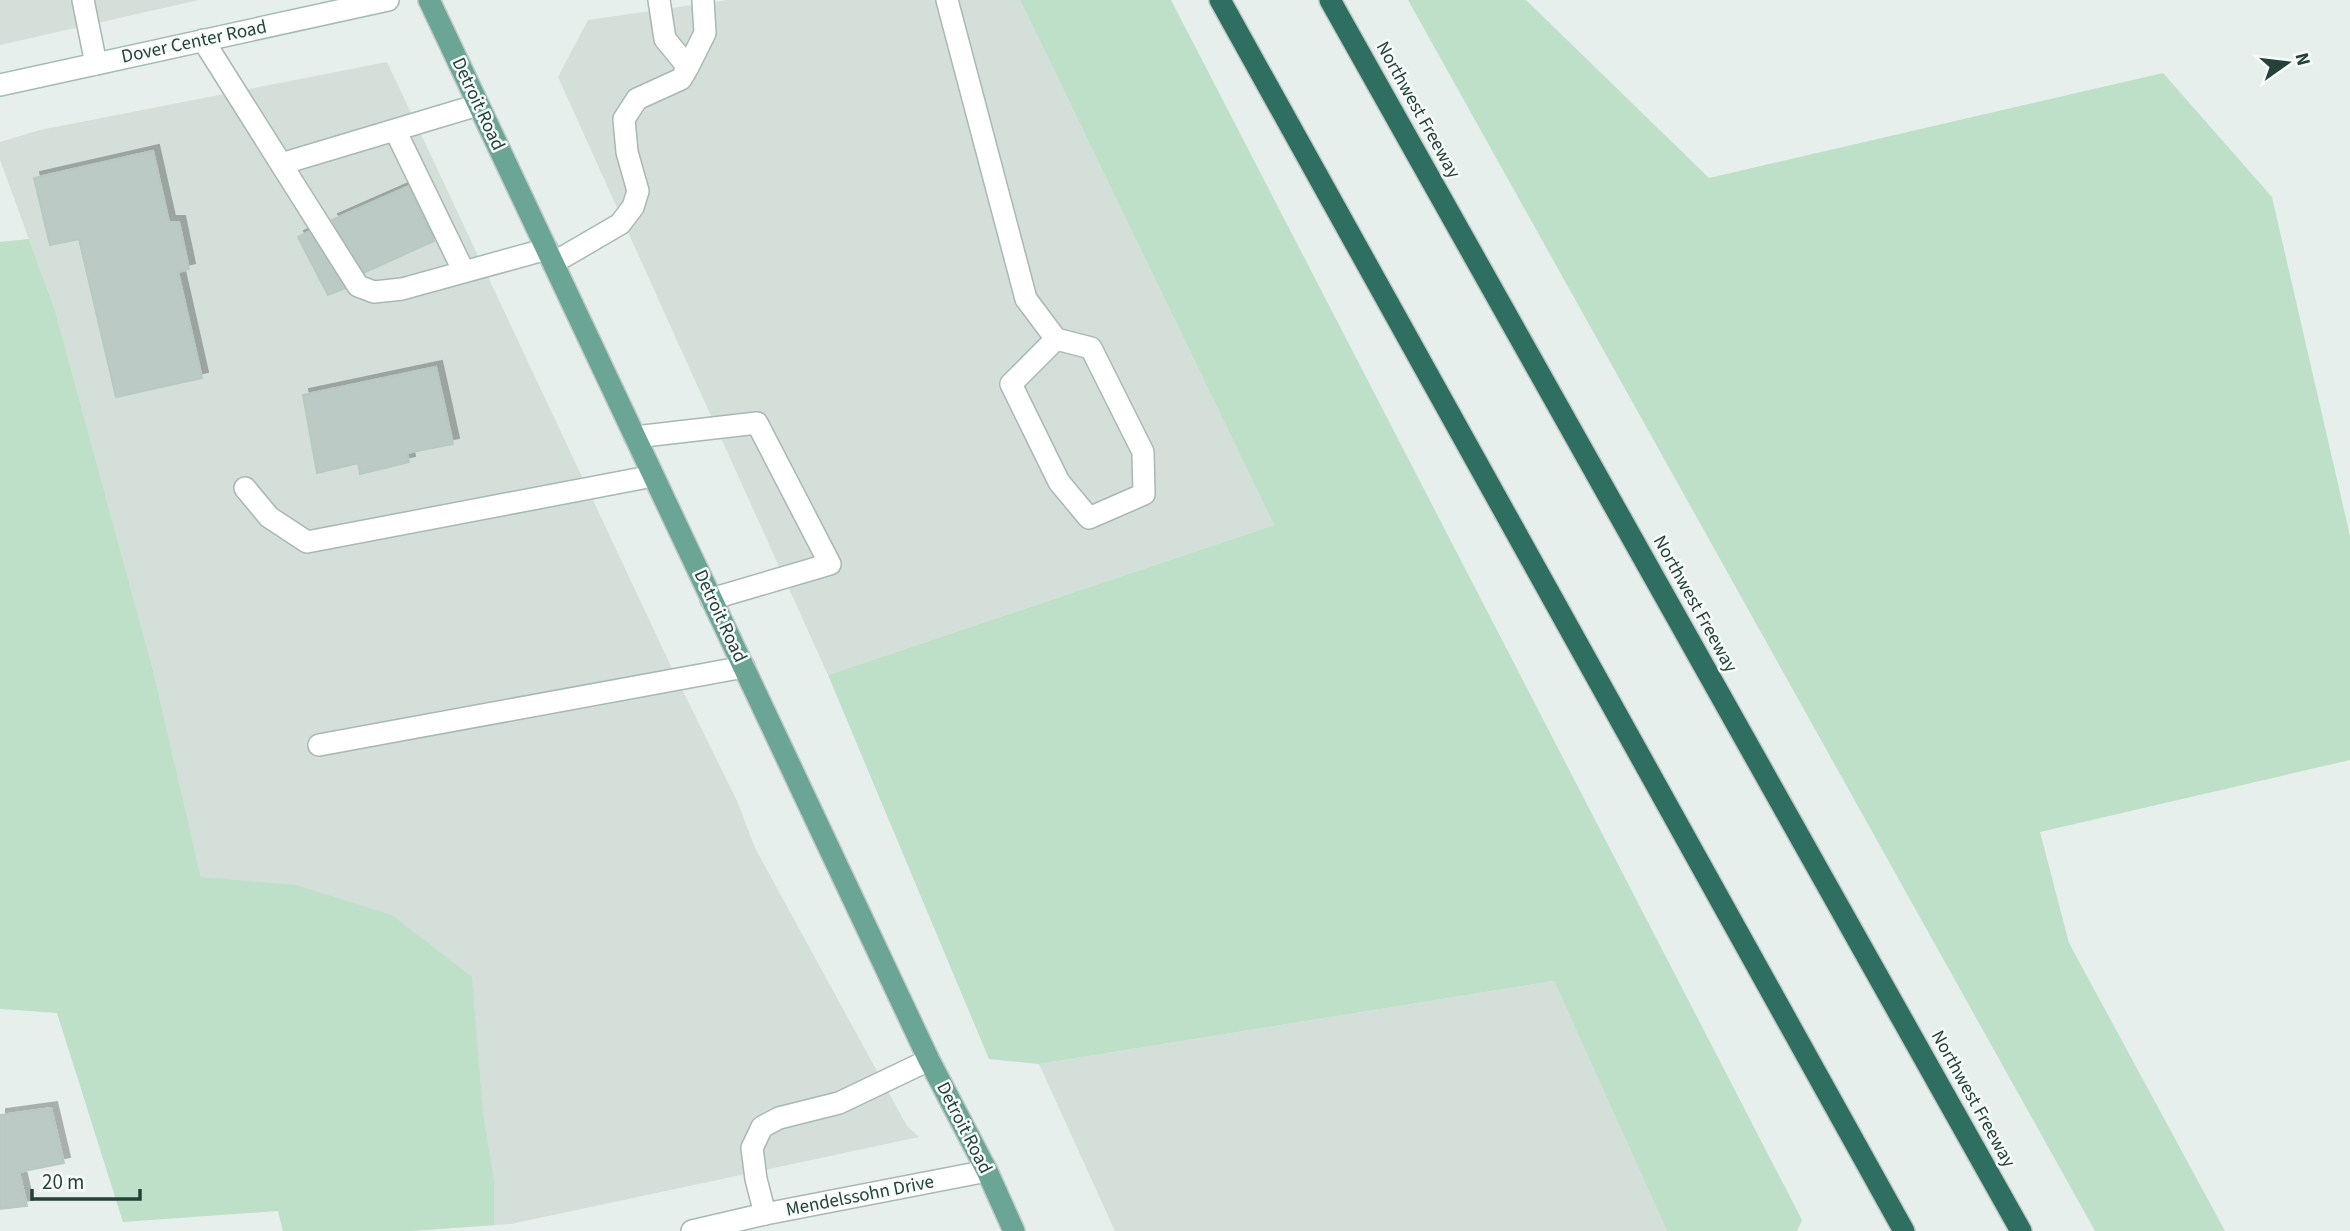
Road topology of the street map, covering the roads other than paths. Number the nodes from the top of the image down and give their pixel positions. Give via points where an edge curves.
1 (83, 0) edge
2 (388, 0) edge
3 (429, 0) edge
4 (659, 0) edge
5 (703, 0) edge
6 (947, 0) edge
7 (1220, 0) edge
8 (1330, 0) edge
9 (203, 40) junction
10 (96, 64) junction
11 (688, 67) junction
12 (0, 85) edge
13 (478, 105) junction
14 (395, 130) junction
15 (281, 164) junction
16 (550, 256) junction
17 (464, 272) junction
18 (1056, 339) junction
19 (635, 437) junction
20 (653, 476) junction
21 (245, 488) dead end
22 (711, 599) junction
23 (744, 667) junction
24 (319, 745) dead end
25 (929, 1060) junction
26 (987, 1171) junction
27 (765, 1214) junction
28 (692, 1231) edge
29 (1014, 1231) edge
30 (1904, 1231) edge
31 (2021, 1231) edge

1 - 10 street
2 - 9 street, Dover Center Road
3 - 13 main road, Detroit Road
4 - 11 street via 665,39
5 - 11 street via 705,33
6 - 18 street via 1026,299
7 - 30 highway
8 - 31 highway, Northwest Freeway
9 - 10 street, Dover Center Road
9 - 15 street
10 - 12 street, Dover Center Road
11 - 16 street via 681,79 637,99 624,119 638,191 633,207 620,224
13 - 14 street
13 - 16 main road, Detroit Road
14 - 15 street
14 - 17 street
15 - 17 street via 358,286 374,292 402,289
16 - 17 street
16 - 19 main road, Detroit Road
18 - 18 street via 1091,348 1143,452 1144,494 1089,518 1059,482 1011,384
19 - 20 main road, Detroit Road
19 - 22 street via 757,423 830,564
20 - 21 street via 307,542 269,517
20 - 22 main road, Detroit Road
22 - 23 main road, Detroit Road
23 - 24 street
23 - 25 main road, Detroit Road
25 - 26 main road, Detroit Road
25 - 27 street via 839,1102 762,1127 752,1148
26 - 27 street, Mendelssohn Drive
26 - 29 main road, Detroit Road
27 - 28 street, Mendelssohn Drive

